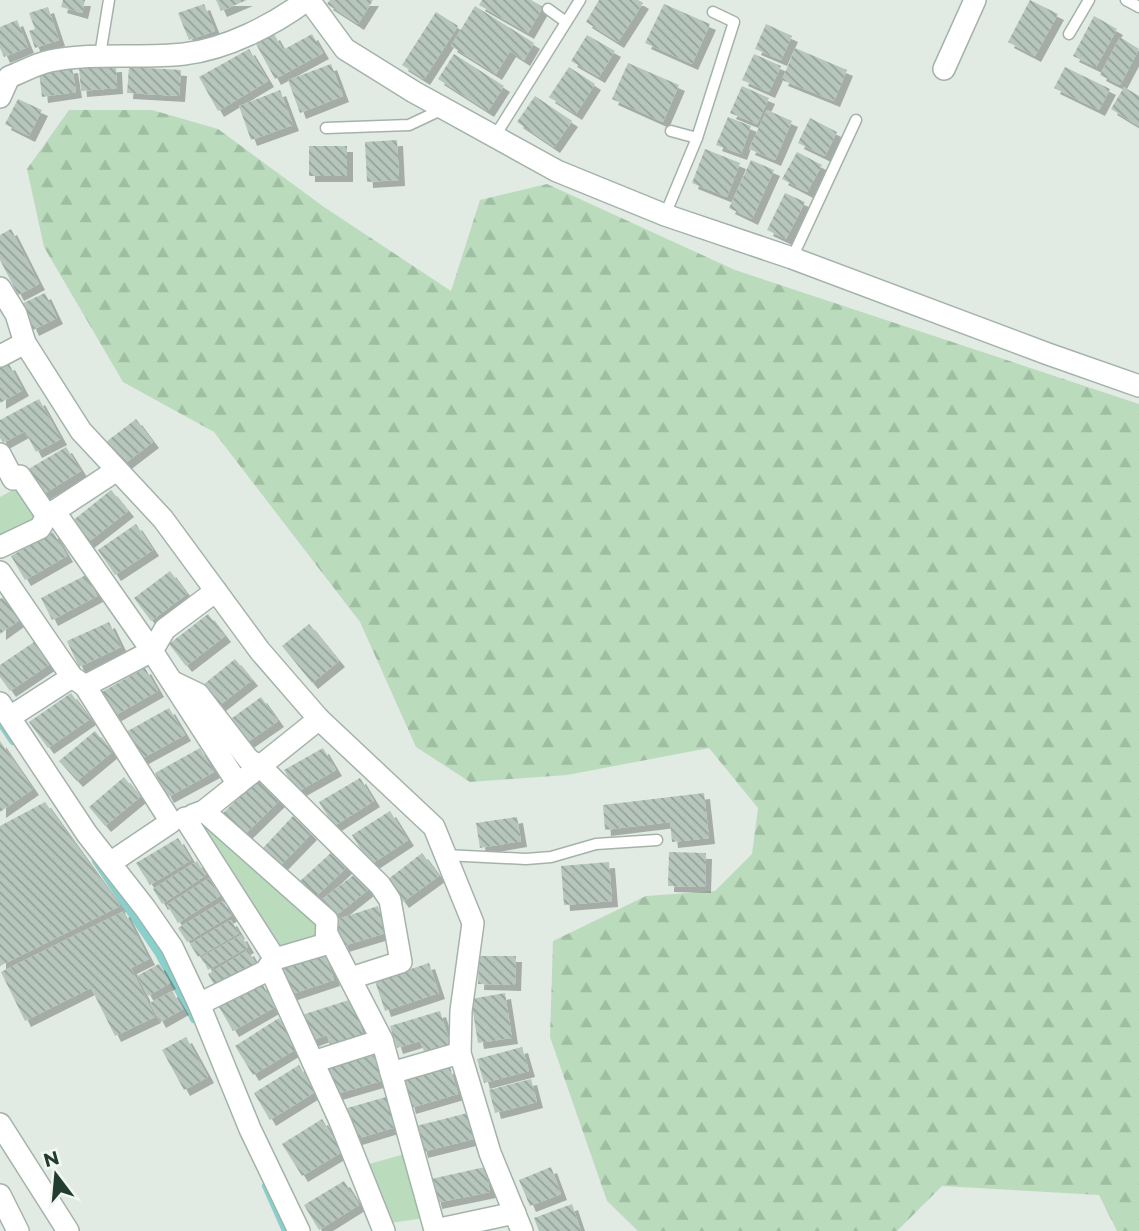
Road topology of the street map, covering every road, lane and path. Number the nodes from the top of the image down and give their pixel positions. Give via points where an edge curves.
1 (109, 0) edge
2 (308, 0) edge
3 (580, 0) edge
4 (975, 0) edge
5 (1089, 0) edge
6 (1126, 0) edge
7 (1139, 7) edge
8 (548, 9) dead end
9 (713, 12) dead end
10 (566, 22) junction
11 (1069, 34) dead end
12 (100, 55) junction
13 (944, 69) dead end
14 (0, 97) edge
15 (444, 109) junction
16 (856, 120) dead end
17 (326, 128) dead end
18 (671, 131) dead end
19 (495, 136) junction
20 (697, 138) junction
21 (665, 215) junction
22 (792, 258) junction
23 (0, 288) edge
24 (25, 343) junction
25 (0, 356) edge
26 (1139, 386) edge
27 (0, 454) edge
28 (117, 470) junction
29 (6, 483) edge
30 (50, 513) junction
31 (0, 547) edge
32 (0, 572) edge
33 (216, 591) junction
34 (152, 651) junction
35 (79, 682) junction
36 (173, 682) junction
37 (5, 710) edge
38 (319, 719) junction
39 (260, 766) junction
40 (238, 783) junction
41 (187, 817) junction
42 (657, 839) dead end
43 (446, 855) junction
44 (110, 863) junction
45 (327, 934) junction
46 (272, 962) junction
47 (351, 978) junction
48 (199, 1004) junction
49 (382, 1040) junction
50 (460, 1053) junction
51 (313, 1062) junction
52 (391, 1073) junction
53 (0, 1124) edge
54 (0, 1195) edge
55 (518, 1222) edge
56 (375, 1228) edge
57 (430, 1230) edge
58 (18, 1231) edge
59 (68, 1231) edge
60 (299, 1231) edge

1 - 12 lane
2 - 12 street via 229,43 185,54
2 - 15 street via 345,49
3 - 10 lane
4 - 13 street
5 - 11 lane
6 - 7 lane
8 - 10 lane
9 - 20 lane via 734,22
10 - 19 lane
12 - 14 street via 48,61 9,77
15 - 17 lane via 409,125
15 - 19 street
16 - 22 lane
18 - 20 lane
19 - 21 street via 557,171
20 - 21 lane
21 - 22 street
22 - 26 street
23 - 24 street via 16,314
24 - 25 street
24 - 28 street via 80,431
27 - 29 street
28 - 30 street
28 - 33 street via 163,519
29 - 30 street via 20,475
30 - 31 street via 40,528
30 - 34 street
32 - 35 street
33 - 34 street via 165,629
33 - 38 street
34 - 35 street
34 - 36 street
35 - 37 street
35 - 41 street
36 - 39 street via 198,694 250,760
36 - 40 street
37 - 44 street
38 - 39 street
38 - 43 street via 434,827
39 - 40 street
39 - 47 street via 390,900 401,962
40 - 41 street
41 - 44 street
41 - 45 street via 327,920
41 - 46 street
42 - 43 lane via 596,844 526,859
43 - 50 street via 473,923
44 - 48 street via 172,947
45 - 46 street via 326,944
45 - 47 street
46 - 48 street via 265,971
46 - 51 street
47 - 49 street
48 - 60 street via 250,1129
49 - 51 street
49 - 52 street
50 - 52 street
50 - 55 street via 490,1153
51 - 56 street via 340,1121
52 - 57 street
53 - 59 street
54 - 58 street
55 - 57 street

